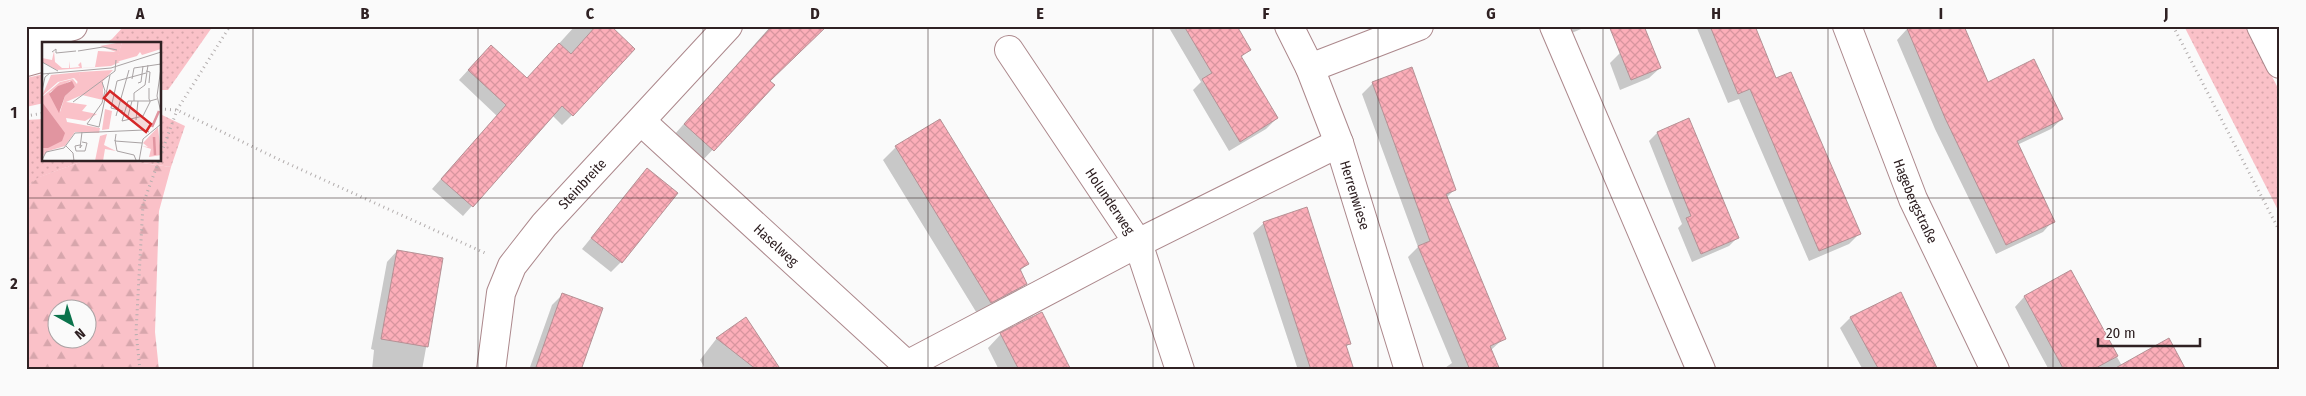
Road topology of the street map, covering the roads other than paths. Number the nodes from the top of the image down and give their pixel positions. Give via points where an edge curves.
1 (73, 26) edge
2 (84, 26) edge
3 (728, 26) edge
4 (1289, 26) edge
5 (1420, 26) edge
6 (1554, 26) edge
7 (1847, 26) edge
8 (2261, 26) edge
9 (26, 36) edge
10 (64, 42) edge
11 (1009, 50) dead end
12 (42, 58) edge
13 (26, 62) edge
14 (2280, 64) edge
15 (1310, 68) junction
16 (642, 122) junction
17 (1339, 143) junction
18 (1138, 243) junction
19 (908, 367) edge
20 (491, 370) edge
21 (1180, 370) edge
22 (1409, 370) edge
23 (1701, 370) edge
24 (1995, 370) edge

1 - 9 street
2 - 10 street
3 - 16 street, Steinbreite
4 - 15 street, Herrenwiese
5 - 15 street
6 - 23 street
7 - 24 street, Hagebergstraße via 1913,200
8 - 14 street
11 - 18 street, Holunderweg
12 - 13 street
15 - 17 street, Herrenwiese
16 - 19 street, Haselweg
16 - 20 street, Steinbreite via 544,225 512,266 501,293
17 - 18 street
17 - 22 street, Herrenwiese
18 - 19 street
18 - 21 street, Holunderweg

